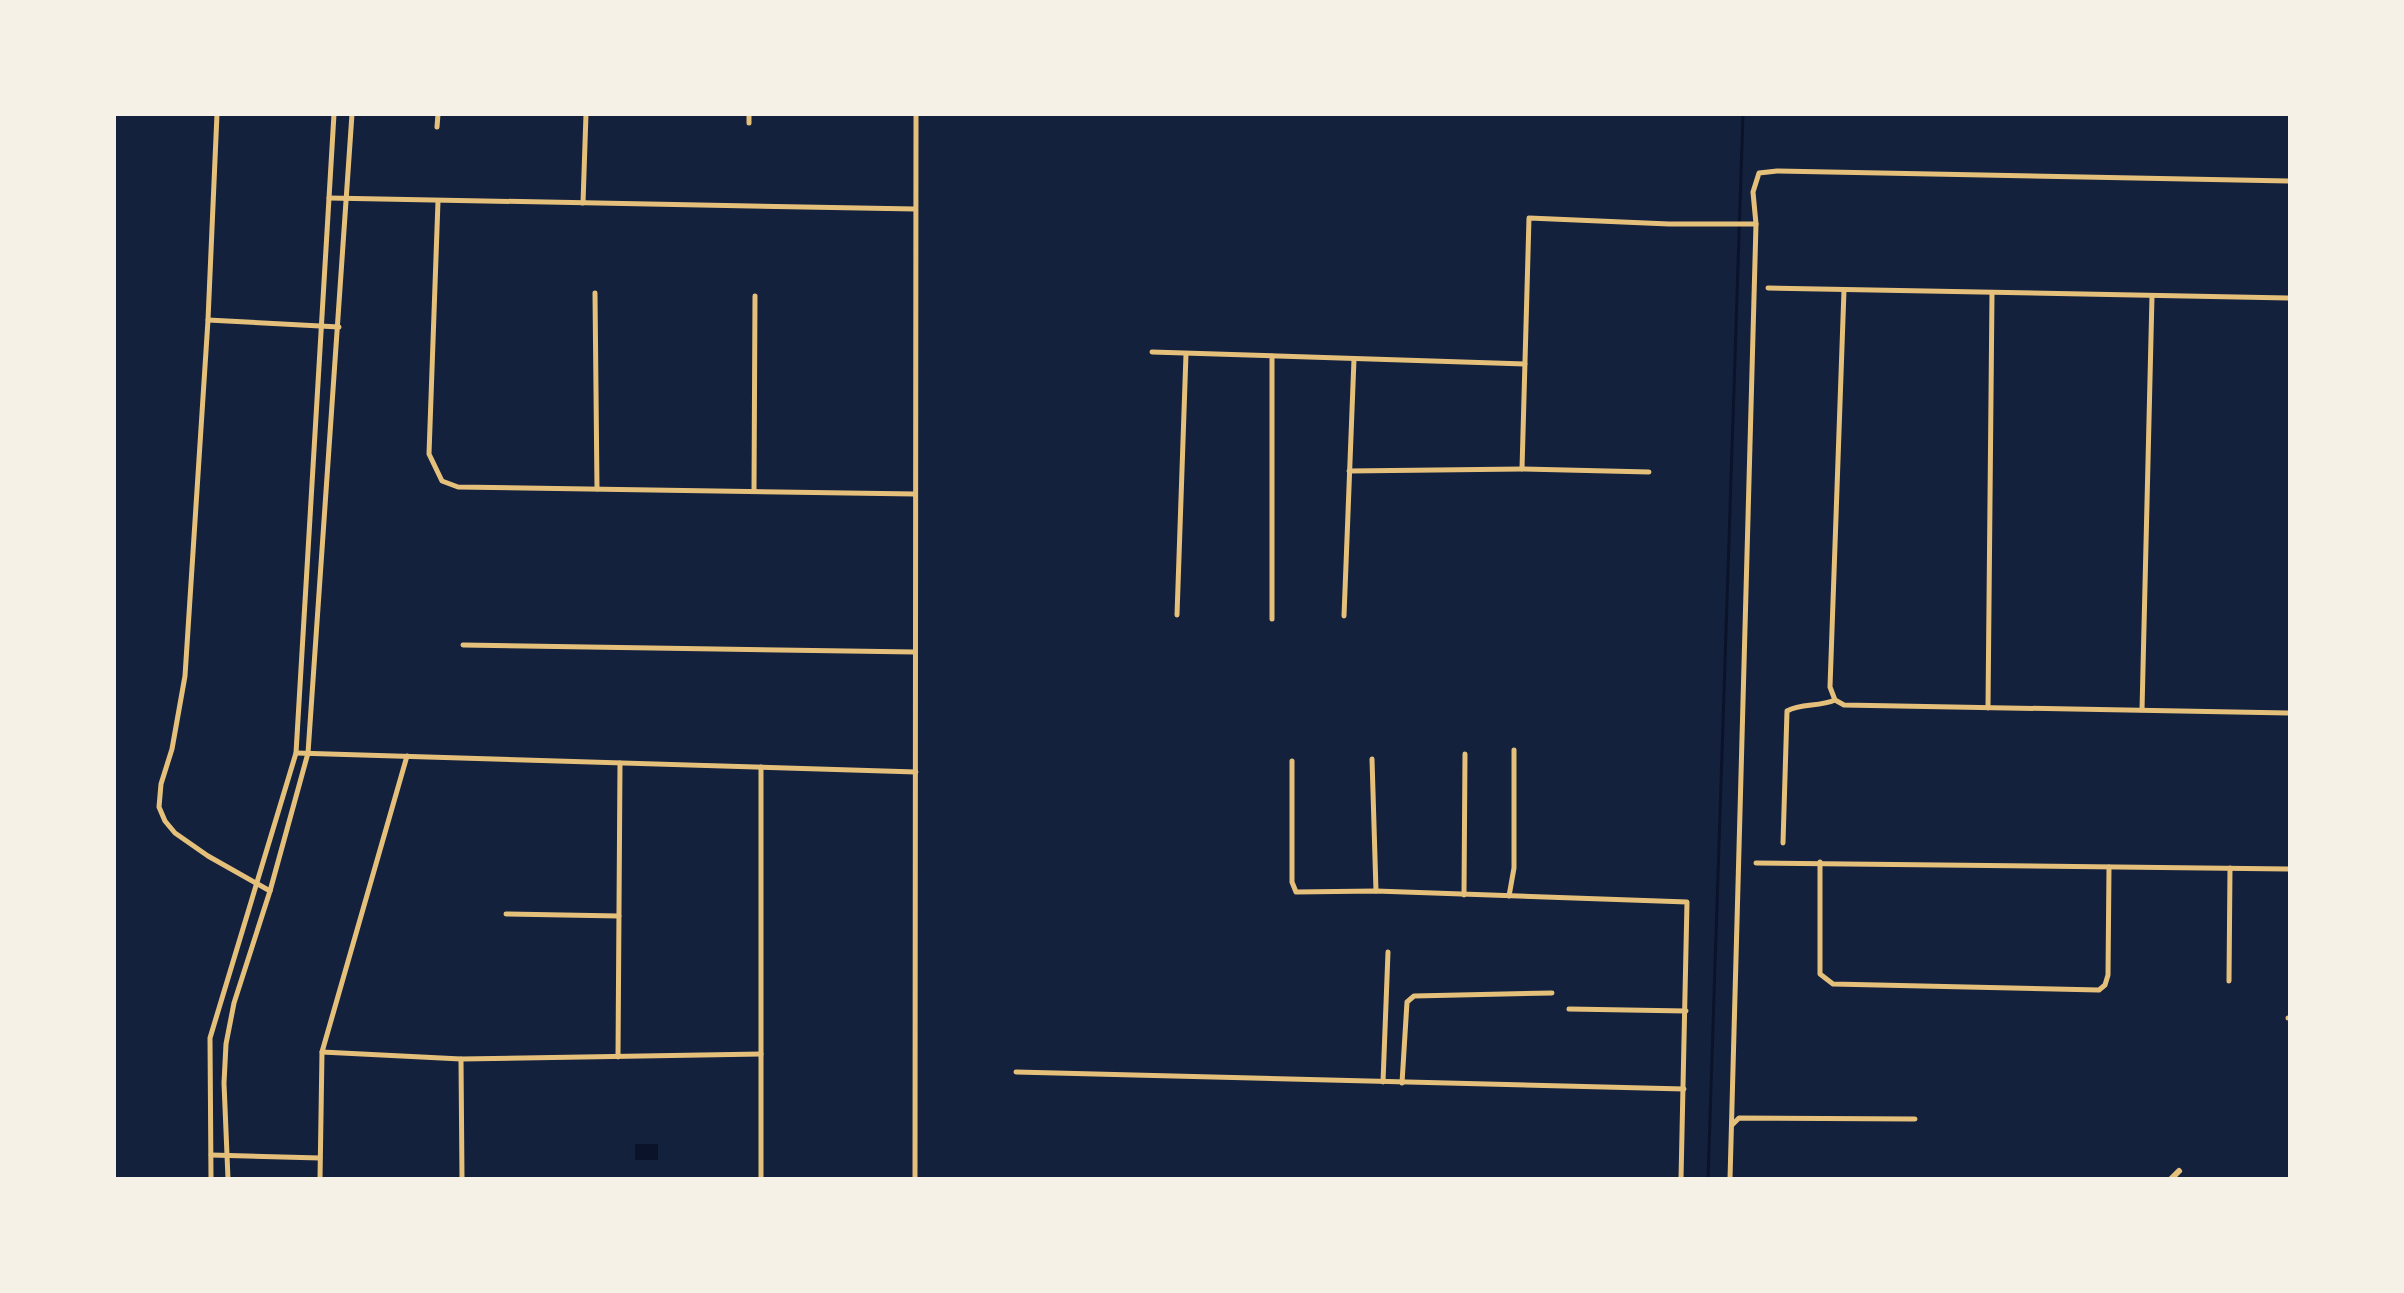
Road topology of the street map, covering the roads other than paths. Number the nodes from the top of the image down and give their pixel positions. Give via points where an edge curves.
1 (217, 114) edge
2 (334, 114) edge
3 (352, 114) edge
4 (438, 114) edge
5 (586, 114) edge
6 (749, 114) edge
7 (916, 114) edge
8 (749, 123) dead end
9 (437, 127) dead end
10 (2290, 181) edge
11 (329, 198) junction
12 (348, 199) junction
13 (438, 201) junction
14 (583, 203) junction
15 (915, 209) junction
16 (1752, 224) junction
17 (1768, 288) dead end
18 (1844, 290) junction
19 (595, 293) dead end
20 (1992, 293) junction
21 (755, 296) dead end
22 (2152, 296) junction
23 (2290, 298) edge
24 (208, 320) junction
25 (321, 327) junction
26 (339, 327) junction
27 (1152, 352) dead end
28 (1186, 354) junction
29 (1272, 356) junction
30 (1354, 359) junction
31 (1525, 364) junction
32 (1522, 469) junction
33 (1349, 471) junction
34 (1649, 472) dead end
35 (597, 489) junction
36 (754, 492) junction
37 (915, 494) junction
38 (1177, 615) dead end
39 (1344, 616) dead end
40 (1272, 619) dead end
41 (463, 645) dead end
42 (915, 652) junction
43 (1835, 700) junction
44 (1988, 708) junction
45 (2142, 710) junction
46 (2290, 713) edge
47 (1514, 750) dead end
48 (296, 753) junction
49 (308, 753) junction
50 (1465, 754) dead end
51 (407, 756) junction
52 (1372, 759) dead end
53 (1292, 761) dead end
54 (620, 763) junction
55 (761, 767) junction
56 (916, 772) junction
57 (1783, 843) dead end
58 (1820, 862) junction
59 (1756, 863) dead end
60 (2109, 867) junction
61 (2230, 868) junction
62 (2290, 869) edge
63 (257, 882) junction
64 (270, 891) junction
65 (1376, 891) junction
66 (1464, 895) junction
67 (1509, 896) junction
68 (506, 914) dead end
69 (619, 916) junction
70 (1388, 952) dead end
71 (2229, 981) dead end
72 (1552, 993) dead end
73 (1569, 1009) dead end
74 (1686, 1011) junction
75 (322, 1052) junction
76 (761, 1054) junction
77 (618, 1057) junction
78 (461, 1059) junction
79 (1016, 1072) dead end
80 (1383, 1082) junction
81 (1402, 1083) junction
82 (1684, 1089) junction
83 (1915, 1119) dead end
84 (1731, 1126) junction
85 (211, 1155) junction
86 (228, 1156) junction
87 (320, 1158) junction
88 (2179, 1171) dead end
89 (211, 1179) edge
90 (228, 1179) edge
91 (320, 1179) edge
92 (462, 1179) edge
93 (761, 1179) edge
94 (915, 1179) edge
95 (1681, 1179) edge
96 (1730, 1179) edge
97 (2171, 1179) edge

1 - 24 street
2 - 11 street
3 - 12 street
4 - 9 street
5 - 14 street
6 - 8 street
7 - 15 street
10 - 16 street via 1777,171 1759,173
11 - 12 street
11 - 25 street
12 - 13 street
12 - 26 street
13 - 14 street
13 - 35 street via 429,454 442,481 458,487
14 - 15 street
15 - 37 street
16 - 31 street via 1529,218
16 - 84 street
17 - 18 street
18 - 20 street
18 - 43 street via 1830,687
19 - 35 street
20 - 22 street
20 - 44 street
21 - 36 street
22 - 23 street
22 - 45 street
24 - 25 street
24 - 63 street via 185,676 159,807 175,833
25 - 26 street
25 - 48 street
26 - 49 street
27 - 28 street
28 - 29 street
28 - 38 street
29 - 30 street
29 - 40 street
30 - 31 street
30 - 33 street
31 - 32 street
32 - 33 street
32 - 34 street
33 - 39 street
35 - 36 street
36 - 37 street
37 - 42 street
41 - 42 street
42 - 56 street
43 - 44 street via 1844,705
43 - 57 street via 1787,711
44 - 45 street
45 - 46 street
47 - 67 street via 1514,868
48 - 49 street
48 - 63 street
49 - 51 street
49 - 64 street
50 - 66 street
51 - 54 street
51 - 75 street
52 - 65 street
53 - 65 street via 1296,892
54 - 55 street
54 - 69 street
55 - 56 street
55 - 76 street
56 - 94 street
58 - 59 street
58 - 60 street
58 - 60 street via 1820,974 1833,984 2099,990 2108,975
60 - 61 street
61 - 62 street
61 - 71 street
63 - 64 street
63 - 85 street via 210,1038
64 - 86 street via 226,1044
65 - 66 street
66 - 67 street
67 - 74 street via 1687,902
68 - 69 street
69 - 77 street
70 - 80 street
72 - 81 street via 1414,996 1407,1002
73 - 74 street
74 - 82 street
75 - 78 street
75 - 87 street
76 - 77 street
76 - 93 street
77 - 78 street
78 - 92 street
79 - 80 street
80 - 81 street
81 - 82 street
82 - 95 street
83 - 84 street via 1739,1118
84 - 96 street
85 - 86 street
85 - 89 street
86 - 87 street
86 - 90 street
87 - 91 street
88 - 97 street

